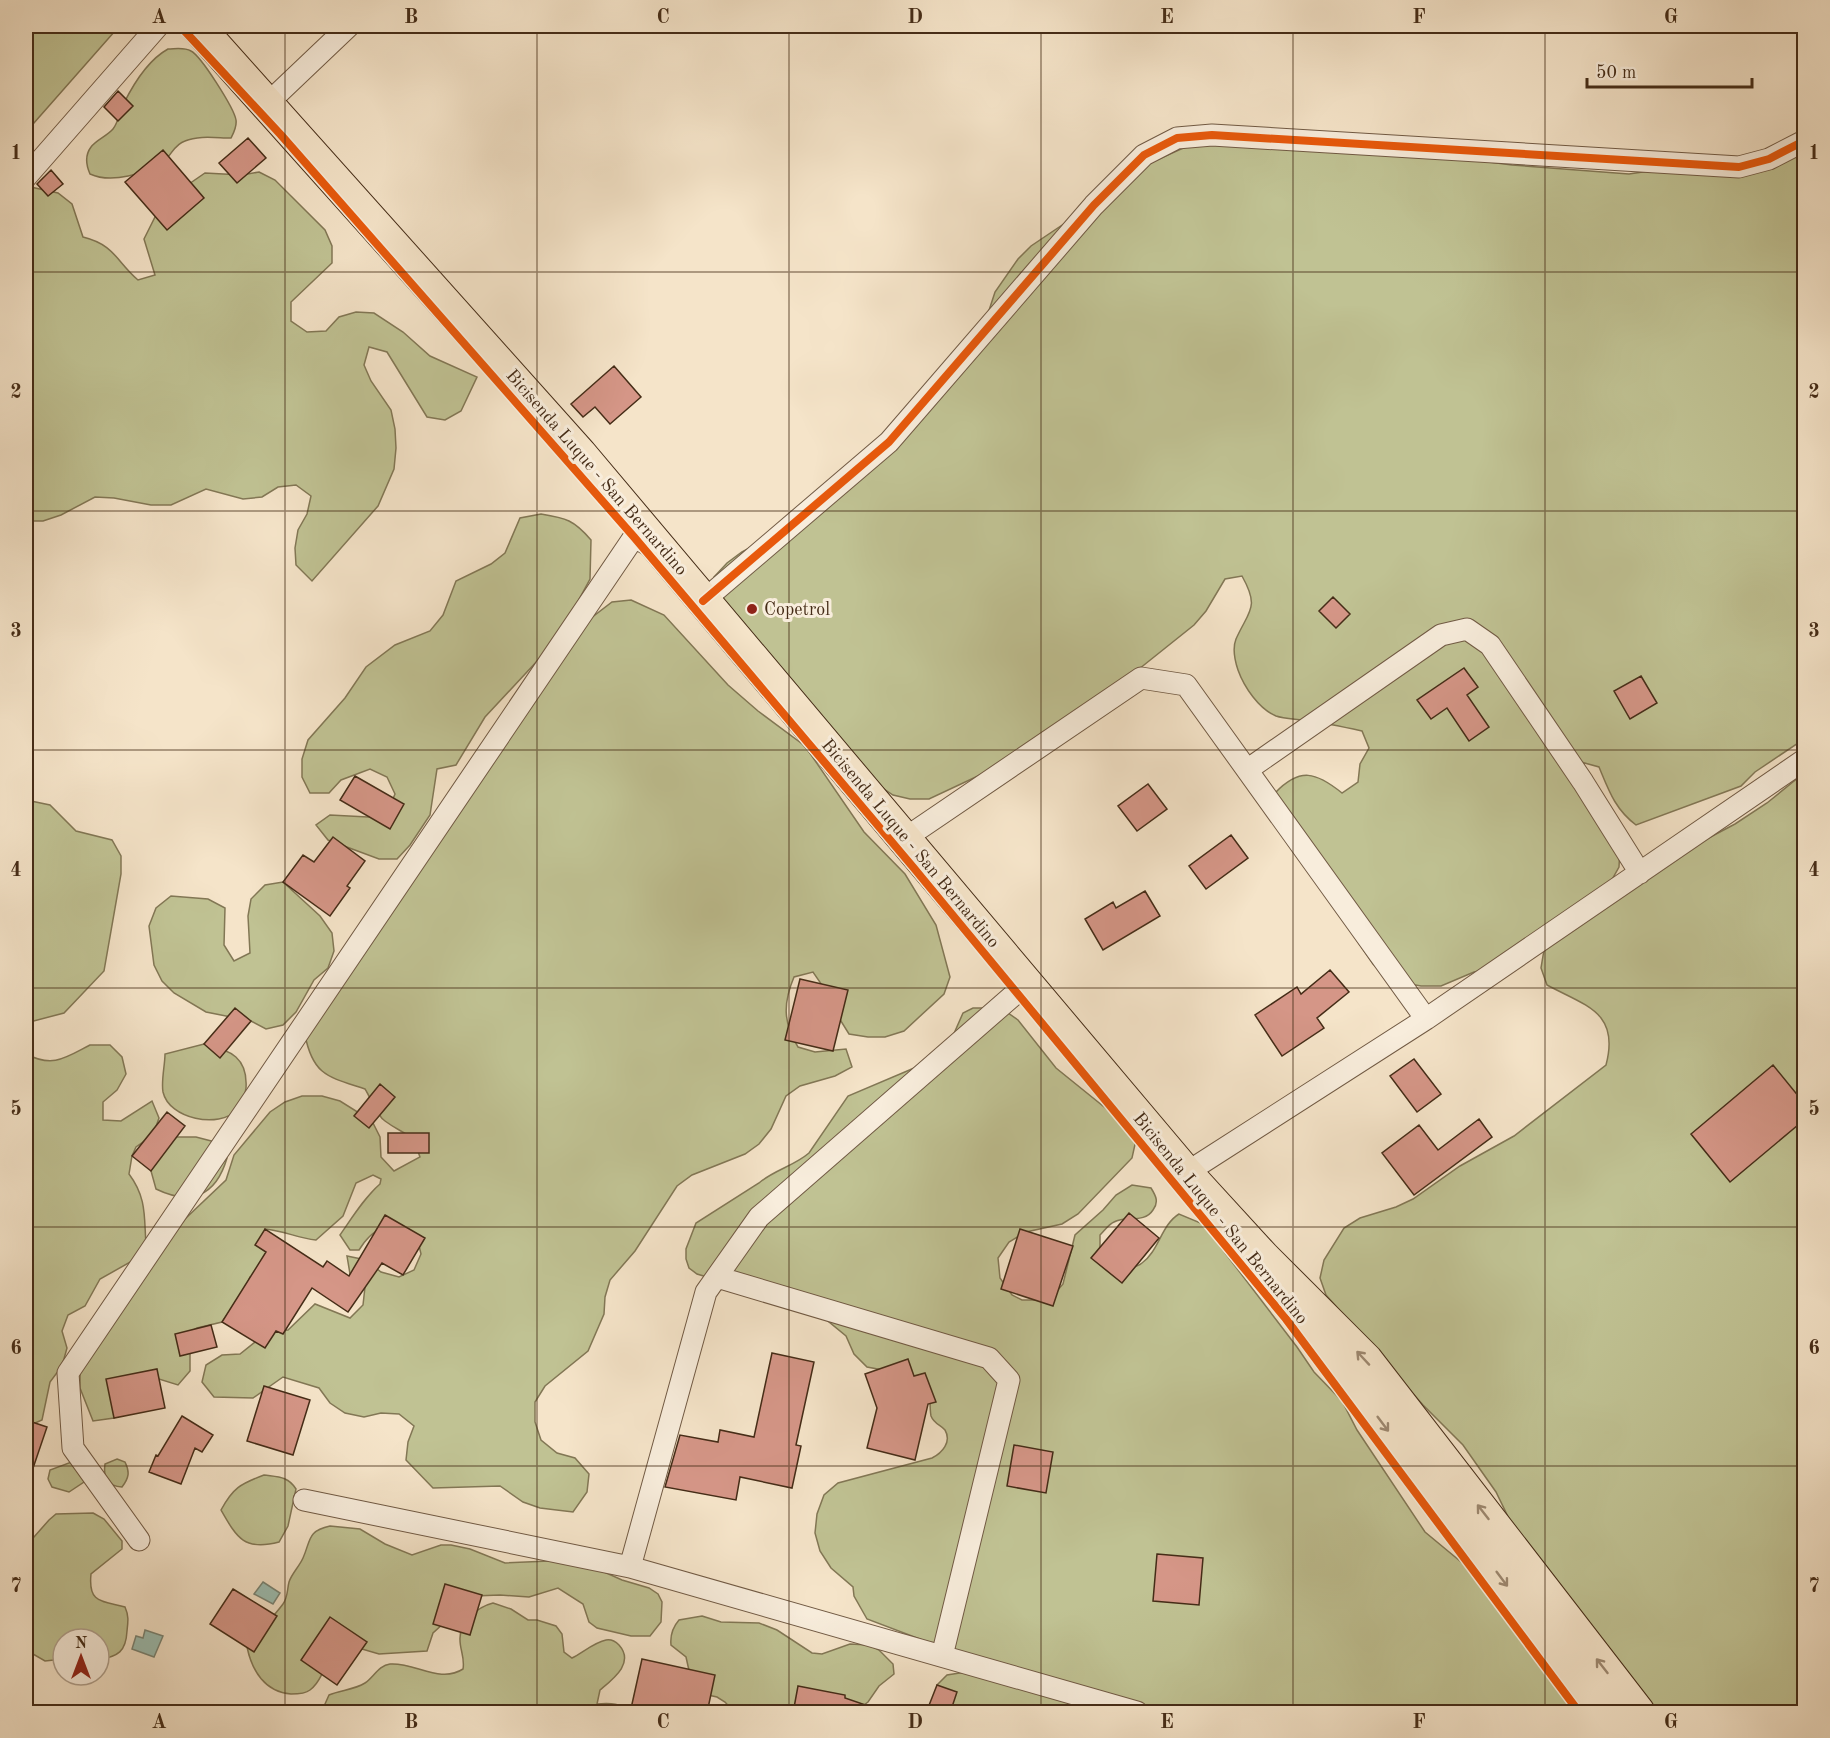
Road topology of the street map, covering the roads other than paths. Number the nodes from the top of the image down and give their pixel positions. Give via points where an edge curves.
1 (158, 26) edge
2 (197, 26) edge
3 (349, 26) edge
4 (267, 104) junction
5 (1804, 141) edge
6 (26, 177) edge
7 (663, 552) junction
8 (703, 601) junction
9 (1804, 760) edge
10 (1247, 770) junction
11 (904, 839) junction
12 (1640, 873) junction
13 (1031, 990) junction
14 (1426, 1019) junction
15 (1186, 1173) junction
16 (1263, 1257) junction
17 (717, 1277) junction
18 (304, 1500) dead end
19 (139, 1540) dead end
20 (630, 1567) junction
21 (942, 1656) junction
22 (1137, 1713) edge
23 (1604, 1713) edge
24 (1638, 1713) edge

1 - 6 street
2 - 4 main road
3 - 4 street
4 - 7 main road
5 - 8 street via 1769,159 1739,167 1212,135 1177,138 1144,155 1094,206 889,442
7 - 8 main road
7 - 19 street via 634,537 68,1373 73,1448
8 - 11 main road
9 - 12 street
10 - 11 street via 1186,686 1142,678
10 - 12 street via 1441,635 1467,629 1490,645
10 - 14 street
11 - 13 main road
12 - 14 street
13 - 15 main road
13 - 17 street via 1016,993 759,1217
14 - 15 street
15 - 16 main road
16 -> 23 main road via 1342,1371
24 -> 16 main road via 1366,1360
17 - 20 street via 706,1292
17 - 21 street via 989,1358 1009,1380
18 - 20 street
20 - 21 street
21 - 22 street

